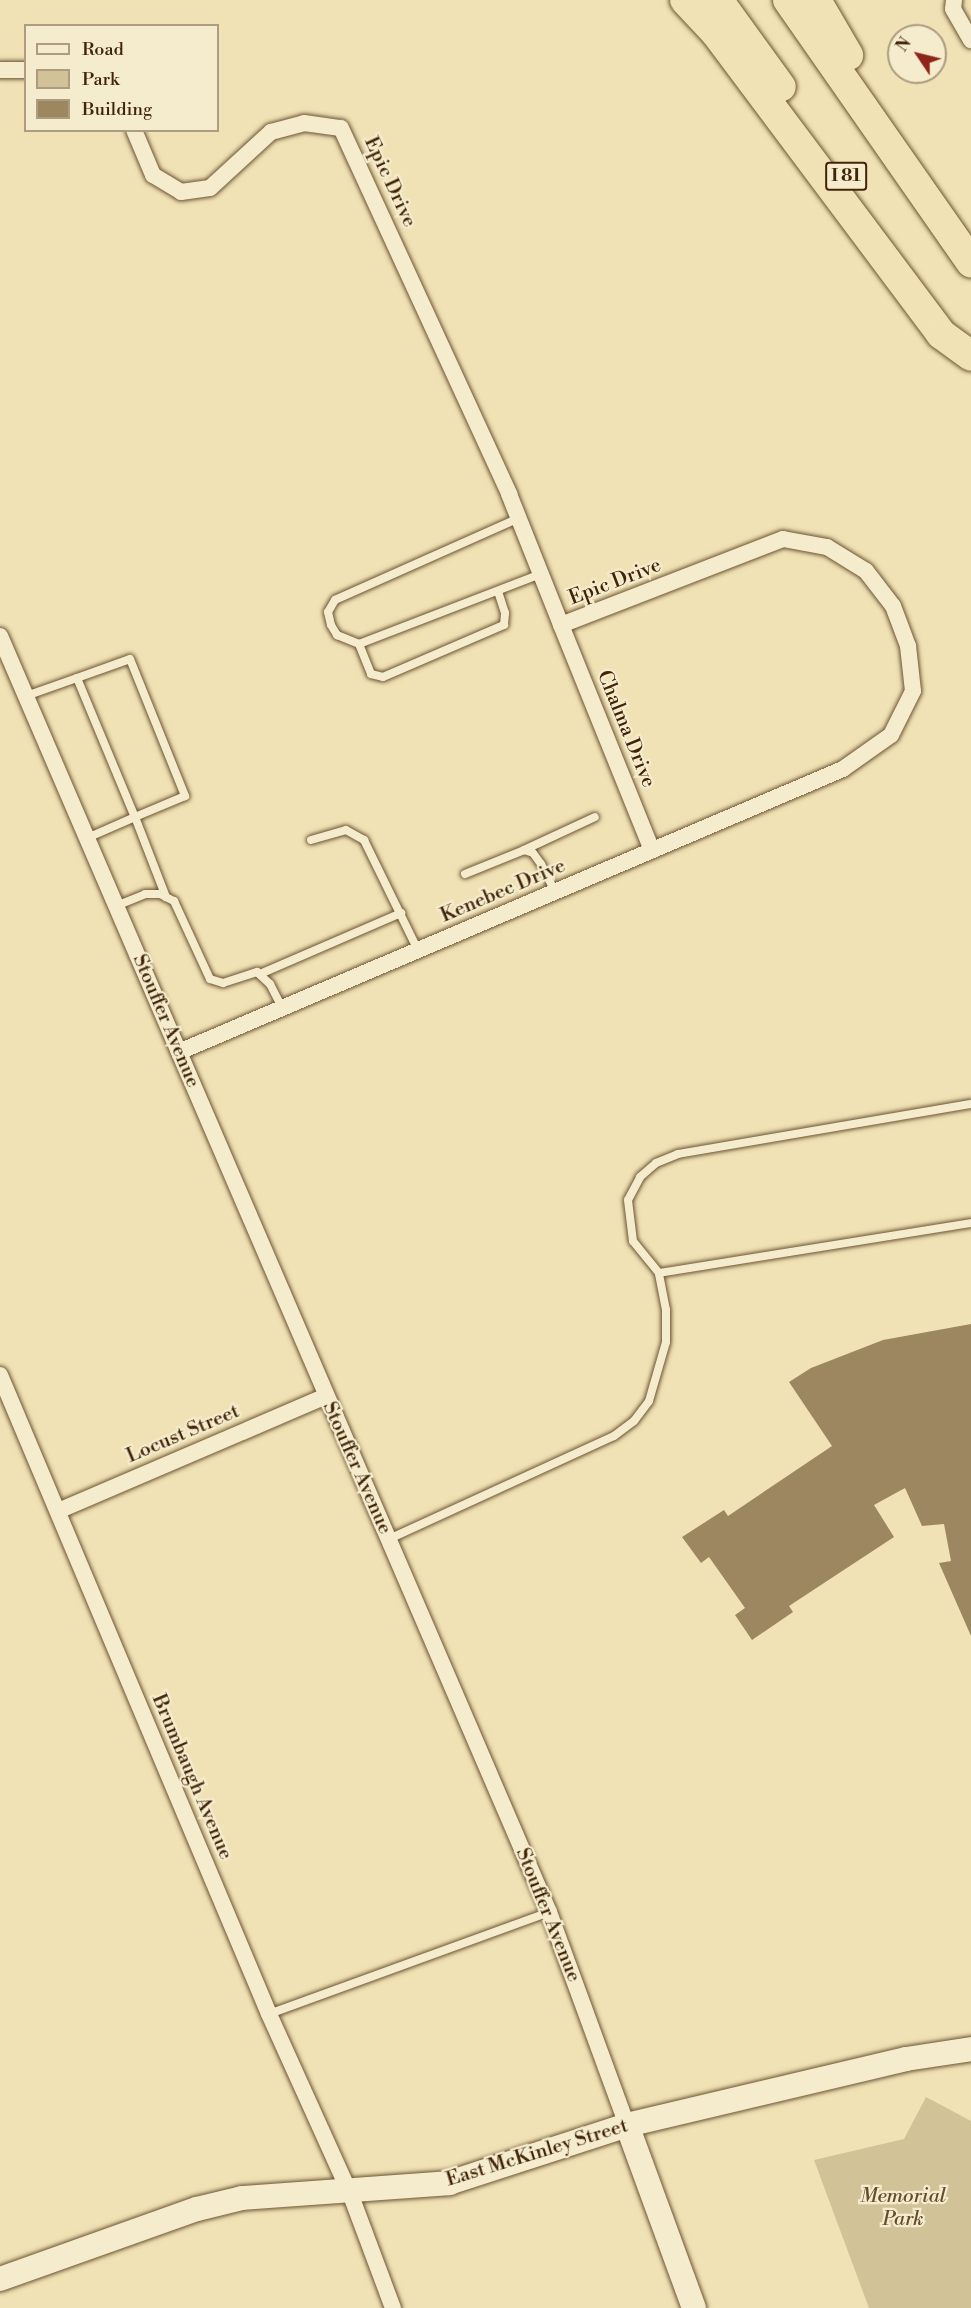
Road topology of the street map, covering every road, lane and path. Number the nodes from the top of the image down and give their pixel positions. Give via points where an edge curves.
1 (685, 0) edge
2 (718, 0) edge
3 (788, 0) edge
4 (816, 0) edge
5 (954, 0) edge
6 (971, 40) edge
7 (24, 69) edge
8 (0, 70) edge
9 (135, 132) edge
10 (971, 236) edge
11 (971, 262) edge
12 (971, 355) edge
13 (519, 518) junction
14 (540, 574) junction
15 (498, 592) junction
16 (561, 625) junction
17 (1, 639) edge
18 (359, 644) junction
19 (77, 678) junction
20 (26, 696) junction
21 (843, 769) joint
22 (135, 816) junction
23 (596, 817) dead end
24 (87, 838) junction
25 (311, 840) dead end
26 (524, 850) junction
27 (652, 850) junction
28 (465, 874) dead end
29 (555, 891) junction
30 (166, 897) junction
31 (116, 906) junction
32 (401, 912) junction
33 (418, 950) junction
34 (260, 974) junction
35 (282, 1008) junction
36 (179, 1052) junction
37 (971, 1104) edge
38 (971, 1223) edge
39 (659, 1273) junction
40 (0, 1375) edge
41 (326, 1396) junction
42 (58, 1511) junction
43 (388, 1539) junction
44 (549, 1912) junction
45 (269, 2014) junction
46 (971, 2049) edge
47 (627, 2125) junction
48 (350, 2193) junction
49 (0, 2279) edge
50 (393, 2308) edge
51 (694, 2308) edge

1 - 12 highway via 716,33 941,334
2 - 12 highway, I 81
3 - 11 highway, I 81
4 - 10 highway via 854,65
5 - 6 street via 953,9
7 - 8 street
9 - 13 street, Epic Drive via 153,175 181,192 210,188 271,132 304,123 341,128
13 - 14 street, Epic Drive
13 - 18 lane via 335,600 328,612 337,635
14 - 15 lane
14 - 16 street, Epic Drive
15 - 18 lane
15 - 18 lane via 505,613 504,625 383,677 371,674
16 - 21 street, Epic Drive via 783,539 827,547 866,571 893,606 908,646 913,692 891,735
16 - 27 street, Chalma Drive
17 - 20 street, Stouffer Avenue
19 - 20 lane
19 - 22 lane
19 - 22 lane via 130,659 185,796
20 - 24 street, Stouffer Avenue
21 - 27 street, Kenebec Drive
22 - 24 lane
22 - 30 lane
23 - 26 lane
24 - 31 street, Stouffer Avenue
25 - 32 lane via 346,830 364,840
26 - 28 lane
26 - 29 lane via 533,853
27 - 29 street, Kenebec Drive
29 - 33 street, Kenebec Drive
30 - 31 lane via 145,894
30 - 34 lane via 174,901 210,979 223,983 249,973
31 - 36 street, Stouffer Avenue
32 - 33 lane
32 - 34 lane
33 - 35 street, Kenebec Drive
34 - 35 lane
35 - 36 street, Kenebec Drive
36 - 41 street, Stouffer Avenue
37 - 39 lane via 678,1154 656,1163 640,1177 628,1200 628,1218 633,1241
38 - 39 lane
39 - 43 lane via 666,1311 666,1342 649,1401 634,1421 614,1436
40 - 42 street, Brumbaugh Avenue
41 - 42 street, Locust Street
41 - 43 street, Stouffer Avenue
42 - 45 street, Brumbaugh Avenue
43 - 44 street, Stouffer Avenue
44 - 45 lane
44 - 47 street, Stouffer Avenue
45 - 48 street, Brumbaugh Avenue
46 - 47 street, East McKinley Street via 906,2059
47 - 48 street, East McKinley Street via 448,2183
47 - 51 street, Stouffer Avenue
48 - 49 street, East McKinley Street via 231,2201
48 - 50 street, Brumbaugh Avenue

